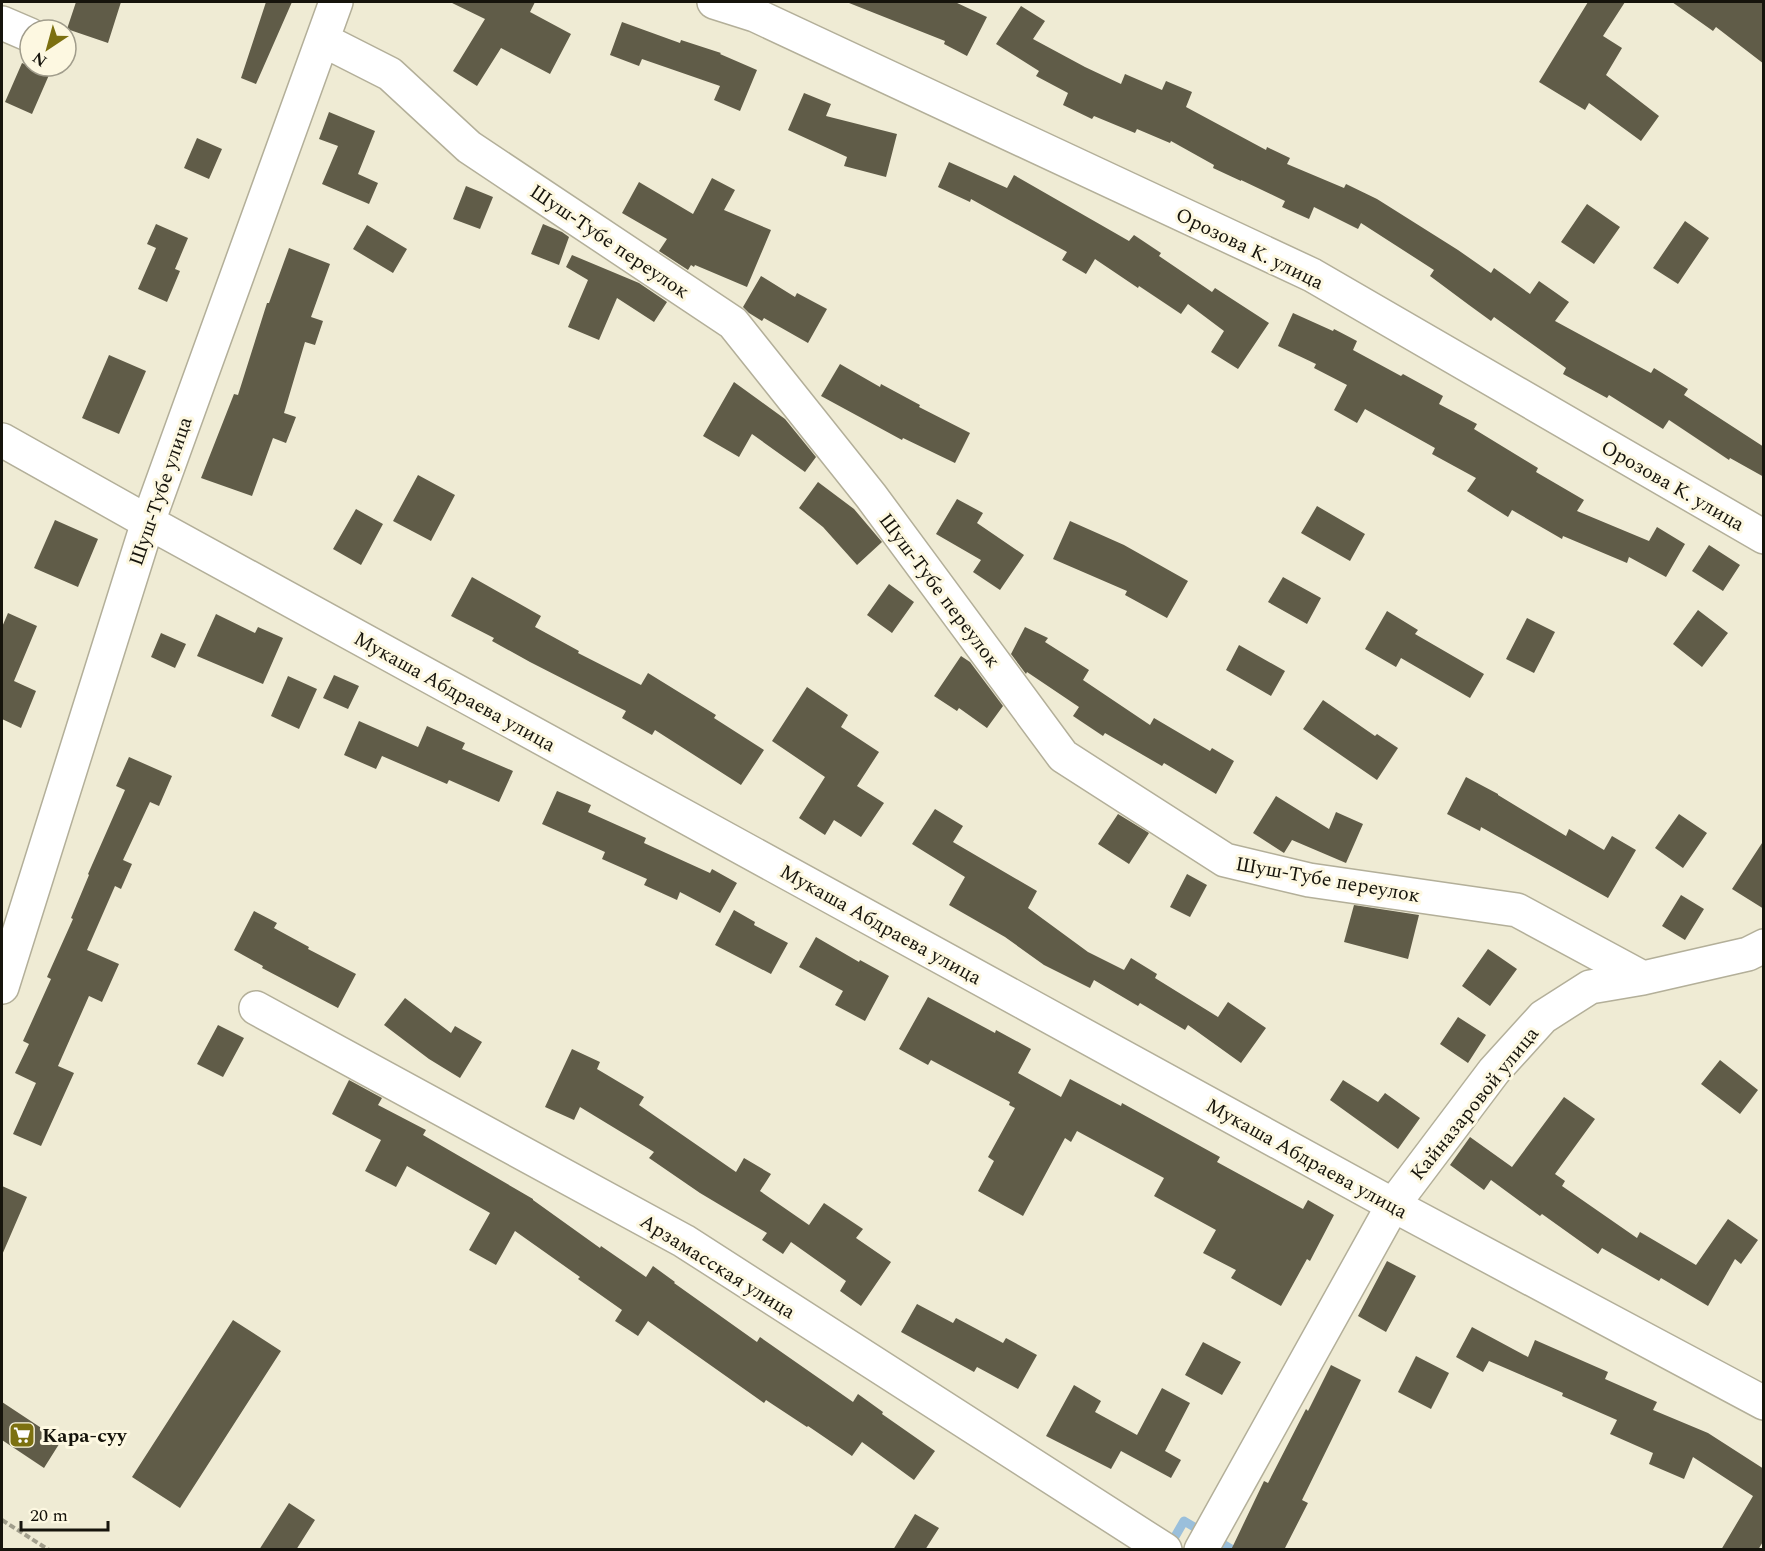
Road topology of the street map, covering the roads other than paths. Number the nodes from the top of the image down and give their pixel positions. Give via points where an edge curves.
1 (336, 2) edge
2 (714, 2) edge
3 (2, 23) edge
4 (18, 30) edge
5 (323, 40) junction
6 (2, 440) edge
7 (148, 522) junction
8 (1764, 537) edge
9 (1764, 946) edge
10 (1643, 978) junction
11 (2, 987) edge
12 (256, 1008) dead end
13 (1393, 1205) junction
14 (1764, 1403) edge
15 (1165, 1550) edge
16 (1201, 1550) edge

1 - 5 street, Шуш-Тубе улица
2 - 8 street, Орозова К. улица via 755,15 1312,276
3 - 4 street
5 - 7 street, Шуш-Тубе улица
5 - 10 street, Шуш-Тубе переулок via 390,74 469,147 733,323 871,496 1064,756 1225,860 1309,879 1517,910
6 - 7 street, Мукаша Абдраева улица
7 - 11 street, Шуш-Тубе улица
7 - 13 street, Мукаша Абдраева улица
9 - 10 street, Кайназаровой улица via 1748,954
10 - 13 street, Кайназаровой улица via 1590,987 1543,1017 1494,1071
12 - 15 street, Арзамасская улица via 684,1241
13 - 14 street, Мукаша Абдраева улица
13 - 16 street, Кайназаровой улица

